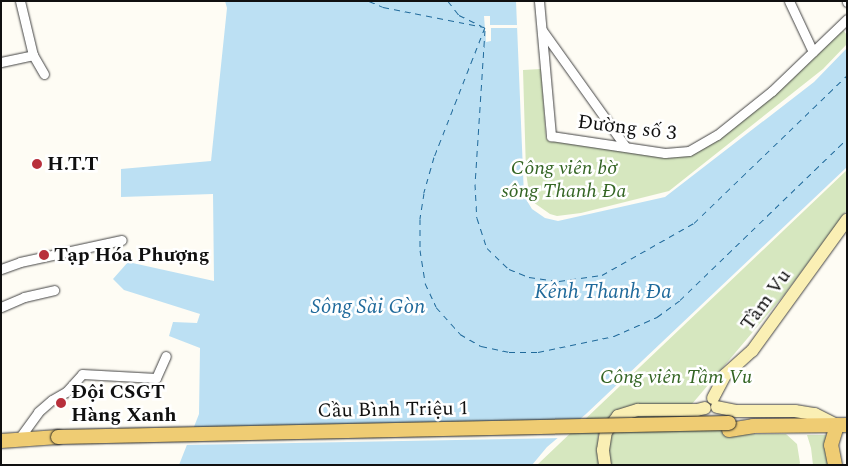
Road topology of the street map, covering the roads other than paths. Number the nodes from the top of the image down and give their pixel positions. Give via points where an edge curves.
1 (20, 1) edge
2 (539, 1) edge
3 (789, 1) edge
4 (847, 20) edge
5 (542, 30) junction
6 (813, 52) junction
7 (33, 55) junction
8 (3, 64) edge
9 (44, 74) dead end
10 (625, 146) junction
11 (847, 220) edge
12 (122, 240) dead end
13 (1, 270) edge
14 (54, 290) dead end
15 (1, 307) edge
16 (166, 356) dead end
17 (712, 404) junction
18 (842, 425) edge
19 (18, 440) junction
20 (1, 441) edge
21 (604, 465) edge
22 (836, 465) edge

1 - 7 street
2 - 5 street, Đường số 3
3 - 6 street
4 - 6 street, Đường số 3
5 - 10 street
5 - 10 street, Đường số 3 via 551,136
6 - 10 street, Đường số 3 via 772,91 717,135 689,151 665,153
7 - 8 street
7 - 9 street
11 - 17 street, Tầm Vu via 752,351 725,375
12 - 13 street via 20,262
14 - 15 street
16 - 19 street via 156,378 82,374 66,392 38,412
17 - 18 street via 736,411 814,414
17 - 21 street via 697,410 638,410 618,416 606,432
18 - 19 main road, Cầu Bình Triệu 1
18 - 22 main road via 831,445
19 - 20 main road, Cầu Bình Triệu 1

